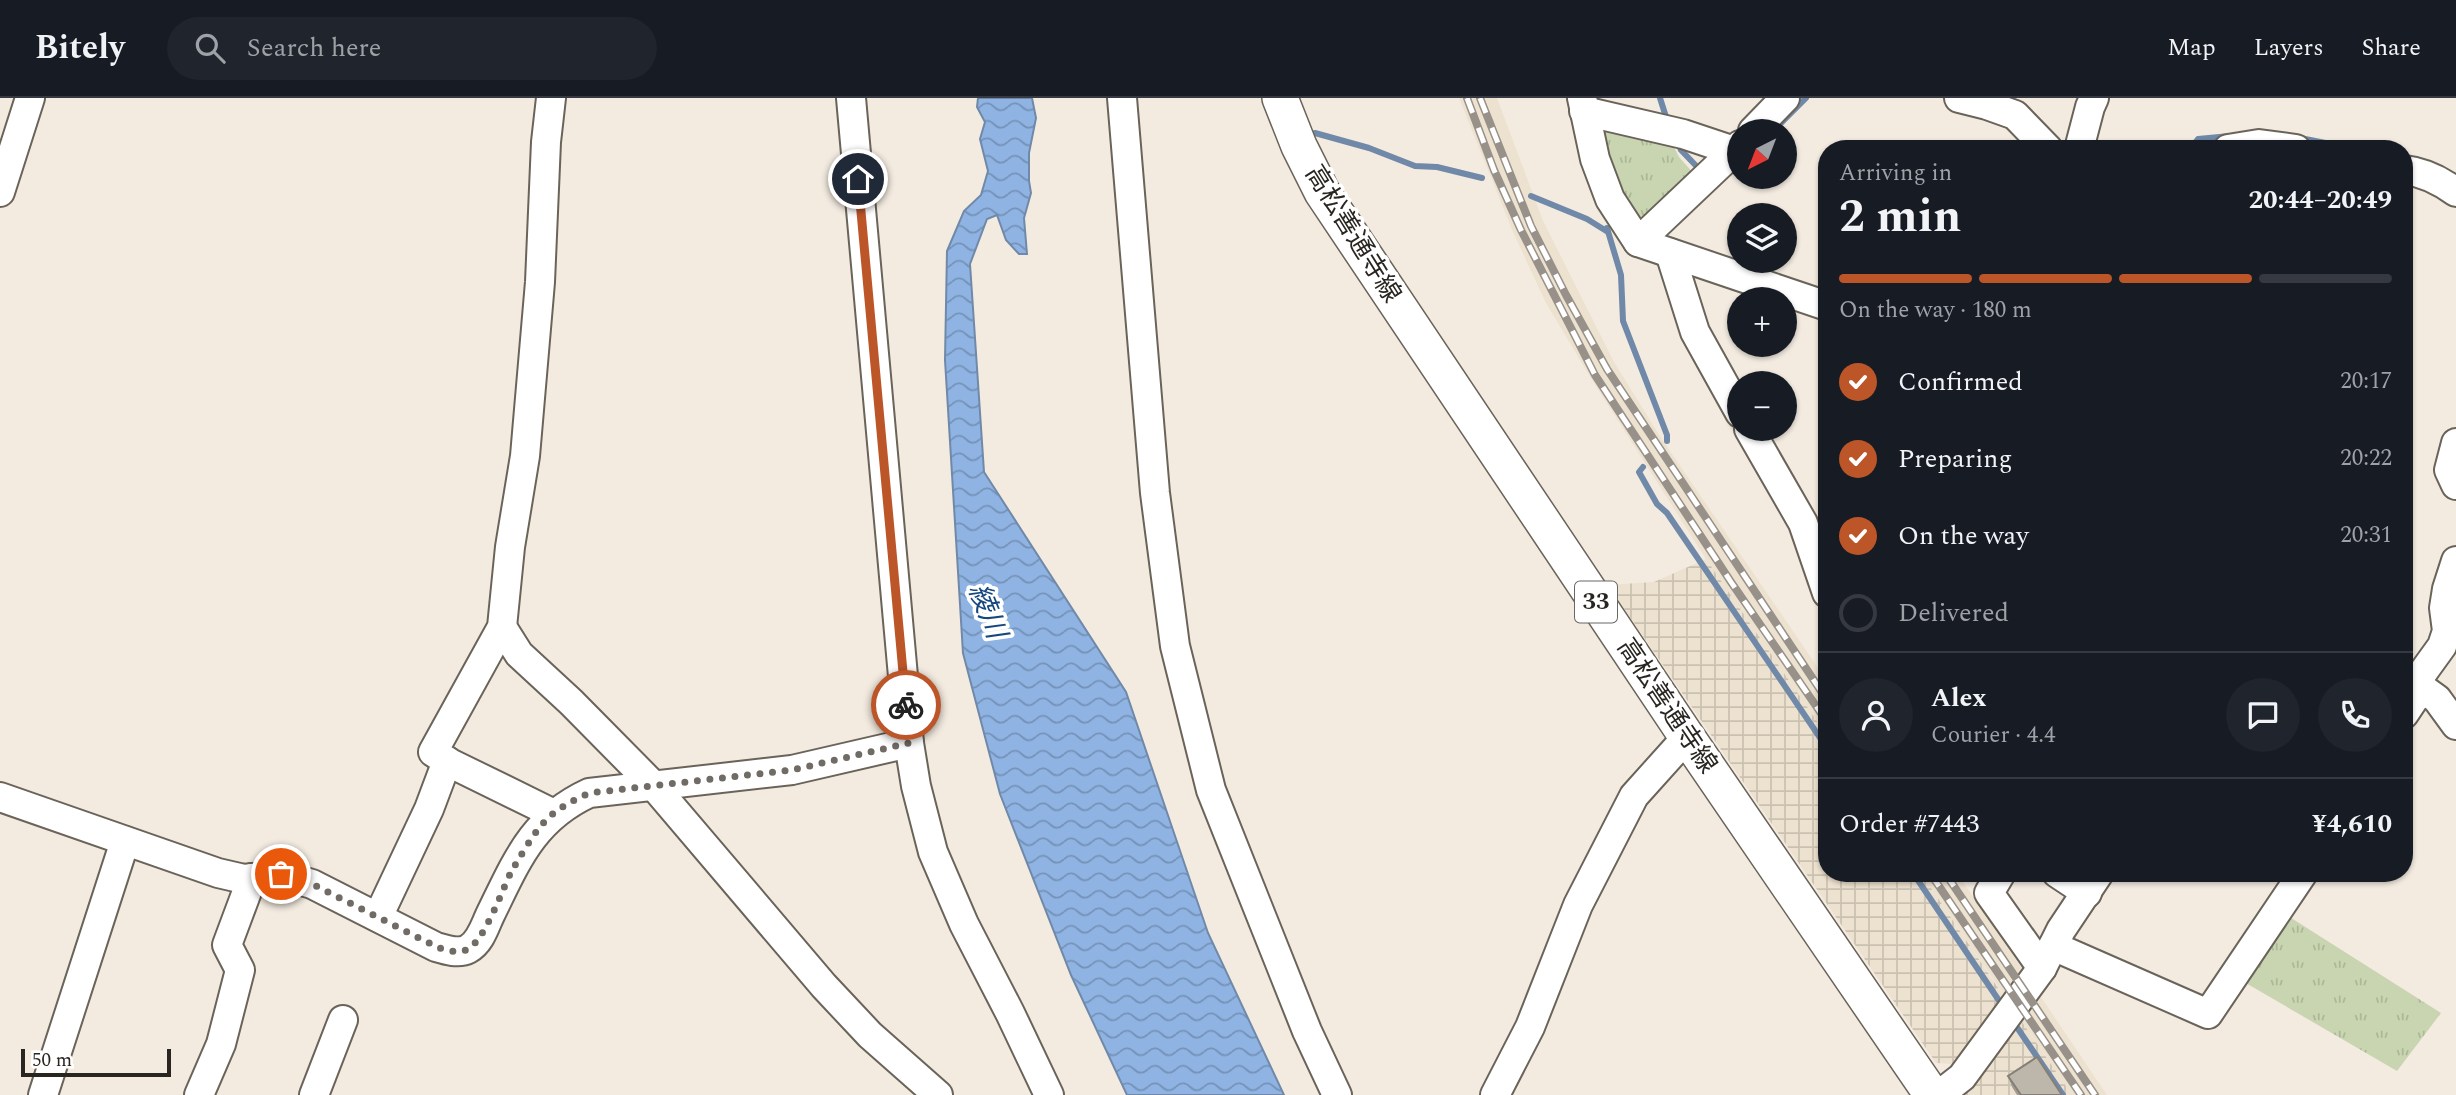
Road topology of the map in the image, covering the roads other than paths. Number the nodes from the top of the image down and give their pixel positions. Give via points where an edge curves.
1 (30, 98) edge
2 (551, 98) edge
3 (851, 98) edge
4 (1122, 98) edge
5 (1280, 98) edge
6 (1785, 98) edge
7 (1959, 98) edge
8 (2094, 98) edge
9 (1583, 105) edge
10 (1764, 119) edge
11 (2039, 140) edge
12 (2081, 140) edge
13 (1727, 154) edge
14 (1727, 157) edge
15 (2413, 171) edge
16 (0, 192) edge
17 (2456, 192) edge
18 (1638, 242) junction
19 (1670, 253) junction
20 (1818, 303) edge
21 (1727, 390) edge
22 (1756, 441) edge
23 (2456, 443) edge
24 (2456, 485) edge
25 (2456, 561) edge
26 (1818, 567) edge
27 (502, 627) junction
28 (2414, 681) edge
29 (2456, 725) edge
30 (1687, 737) junction
31 (909, 743) junction
32 (440, 757) junction
33 (653, 785) junction
34 (0, 797) edge
35 (554, 814) junction
36 (125, 841) junction
37 (251, 878) junction
38 (1995, 882) edge
39 (2297, 882) edge
40 (2093, 883) edge
41 (379, 917) junction
42 (2048, 957) junction
43 (342, 1020) dead end
44 (43, 1095) edge
45 (199, 1095) edge
46 (314, 1095) edge
47 (938, 1095) edge
48 (1049, 1095) edge
49 (1337, 1095) edge
50 (1494, 1095) edge
51 (1932, 1095) edge
52 (1939, 1095) edge

1 - 16 street
2 - 27 street via 527,443
3 - 31 street
4 - 49 street via 1155,493 1175,646 1211,790
5 - 30 main road, 高松善通寺線 / 33 via 1322,192
6 - 10 street
7 - 11 street via 2015,115
8 - 12 street
9 - 13 street via 1674,132
9 - 18 street via 1610,200
14 - 18 street
15 - 17 street
18 - 19 street
19 - 20 street
19 - 21 street via 1695,332
22 - 26 street via 1803,523
23 - 24 street via 2449,470
25 - 28 street via 2445,598 2447,631 2442,646
27 - 32 street
27 - 33 street via 519,654
28 - 29 street via 2437,699
30 - 50 street via 1634,796 1578,905 1530,1027
30 - 51 main road, 高松善通寺線 / 33
31 - 33 street via 792,770
31 - 48 street via 933,852
32 - 35 street
32 - 41 street via 429,809
33 - 35 street via 589,793
33 - 47 street via 824,986 870,1035
34 - 36 street
35 - 41 street via 534,835 478,941 467,950 439,948
36 - 37 street via 218,873
36 - 44 street
37 - 41 street via 281,874
37 - 45 street via 227,945 240,970 220,1044
38 - 42 street via 1989,892
39 - 42 street via 2208,1014
40 - 42 street
42 - 52 street via 1962,1077
43 - 46 street

